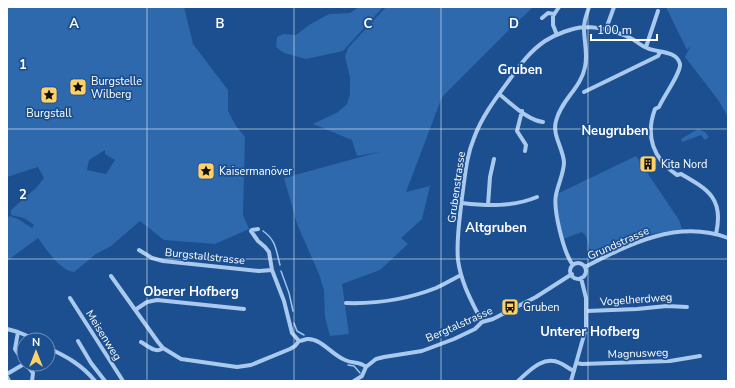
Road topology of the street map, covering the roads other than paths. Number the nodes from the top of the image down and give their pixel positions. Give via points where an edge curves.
1 (559, 7) edge
2 (589, 7) edge
3 (614, 7) edge
4 (658, 11) dead end
5 (554, 14) junction
6 (542, 18) dead end
7 (584, 28) junction
8 (606, 29) junction
9 (557, 35) junction
10 (646, 48) junction
11 (660, 52) junction
12 (584, 92) dead end
13 (499, 94) junction
14 (522, 112) junction
15 (543, 122) dead end
16 (525, 151) dead end
17 (494, 159) dead end
18 (537, 197) dead end
19 (462, 203) junction
20 (488, 205) junction
21 (258, 229) dead end
22 (716, 234) junction
23 (728, 238) edge
24 (139, 250) dead end
25 (573, 266) junction
26 (585, 267) junction
27 (272, 270) junction
28 (572, 274) junction
29 (461, 275) junction
30 (111, 276) dead end
31 (581, 278) junction
32 (70, 298) dead end
33 (346, 303) dead end
34 (687, 307) dead end
35 (244, 309) dead end
36 (135, 310) junction
37 (587, 311) junction
38 (482, 322) junction
39 (7, 329) edge
40 (18, 332) edge
41 (16, 340) edge
42 (78, 341) dead end
43 (299, 341) junction
44 (141, 342) dead end
45 (163, 348) junction
46 (16, 352) edge
47 (56, 352) edge
48 (700, 356) dead end
49 (577, 363) junction
50 (366, 368) junction
51 (16, 370) edge
52 (574, 371) junction
53 (7, 376) edge
54 (9, 381) edge
55 (95, 381) edge
56 (105, 381) edge
57 (123, 381) edge
58 (354, 381) edge
59 (518, 381) edge
60 (571, 381) edge

1 - 5 street
2 - 7 street
3 - 8 street
4 - 10 street
5 - 6 street
5 - 9 street via 552,20
7 - 8 street, Grubenstrasse
7 - 9 street, Grubenstrasse
7 - 25 street via 585,69 561,107 555,128 564,166 556,195 557,213 566,251
8 - 10 street, Grubenstrasse
9 - 13 street, Grubenstrasse via 545,41 528,56
10 - 11 street, Grubenstrasse
11 - 12 street via 658,56
11 - 22 street, Grubenstrasse via 674,55 680,67 651,120 653,146 666,167 677,175 681,174 701,185 711,195 718,216
13 - 14 street
13 - 19 street, Grubenstrasse via 483,117 473,139
14 - 15 street
14 - 16 street via 517,131 526,145
17 - 20 street
18 - 20 street via 518,203
19 - 20 street
19 - 29 street, Grubenstrasse via 458,244
21 - 27 street via 251,232 267,249
22 - 23 street, Grundstrasse
22 - 26 street, Grundstrasse via 690,231 656,236 631,244
24 - 27 street, Burgstallstrasse via 163,261 259,271
25 - 26 street via 580,263
25 - 28 street
26 - 31 street via 585,274
27 - 43 street via 284,301 292,333
28 - 31 street via 576,278
28 - 38 street, Bergtalstrasse via 512,310 493,320
29 - 33 street via 437,287 406,297 383,302
29 - 38 street, Grubenstrasse
30 - 36 street
31 - 37 street
32 - 57 street, Meisenweg
34 - 37 street, Vogelherdweg
35 - 36 street via 157,300 147,302
36 - 45 street
37 - 49 street via 585,335
38 - 50 street, Bergtalstrasse via 475,329 438,346 380,358
39 - 40 street
41 - 46 street
42 - 56 street
43 - 45 street via 290,349 251,365 236,367 181,359
43 - 50 street via 315,341 342,359 360,363
44 - 45 street via 156,351
47 - 55 street via 84,368
48 - 49 street, Magnusweg via 670,361
49 - 52 street
50 - 58 street, Bergtalstrasse via 362,376
51 - 53 street
52 - 59 street via 558,362 542,362
52 - 60 street
53 - 54 street

